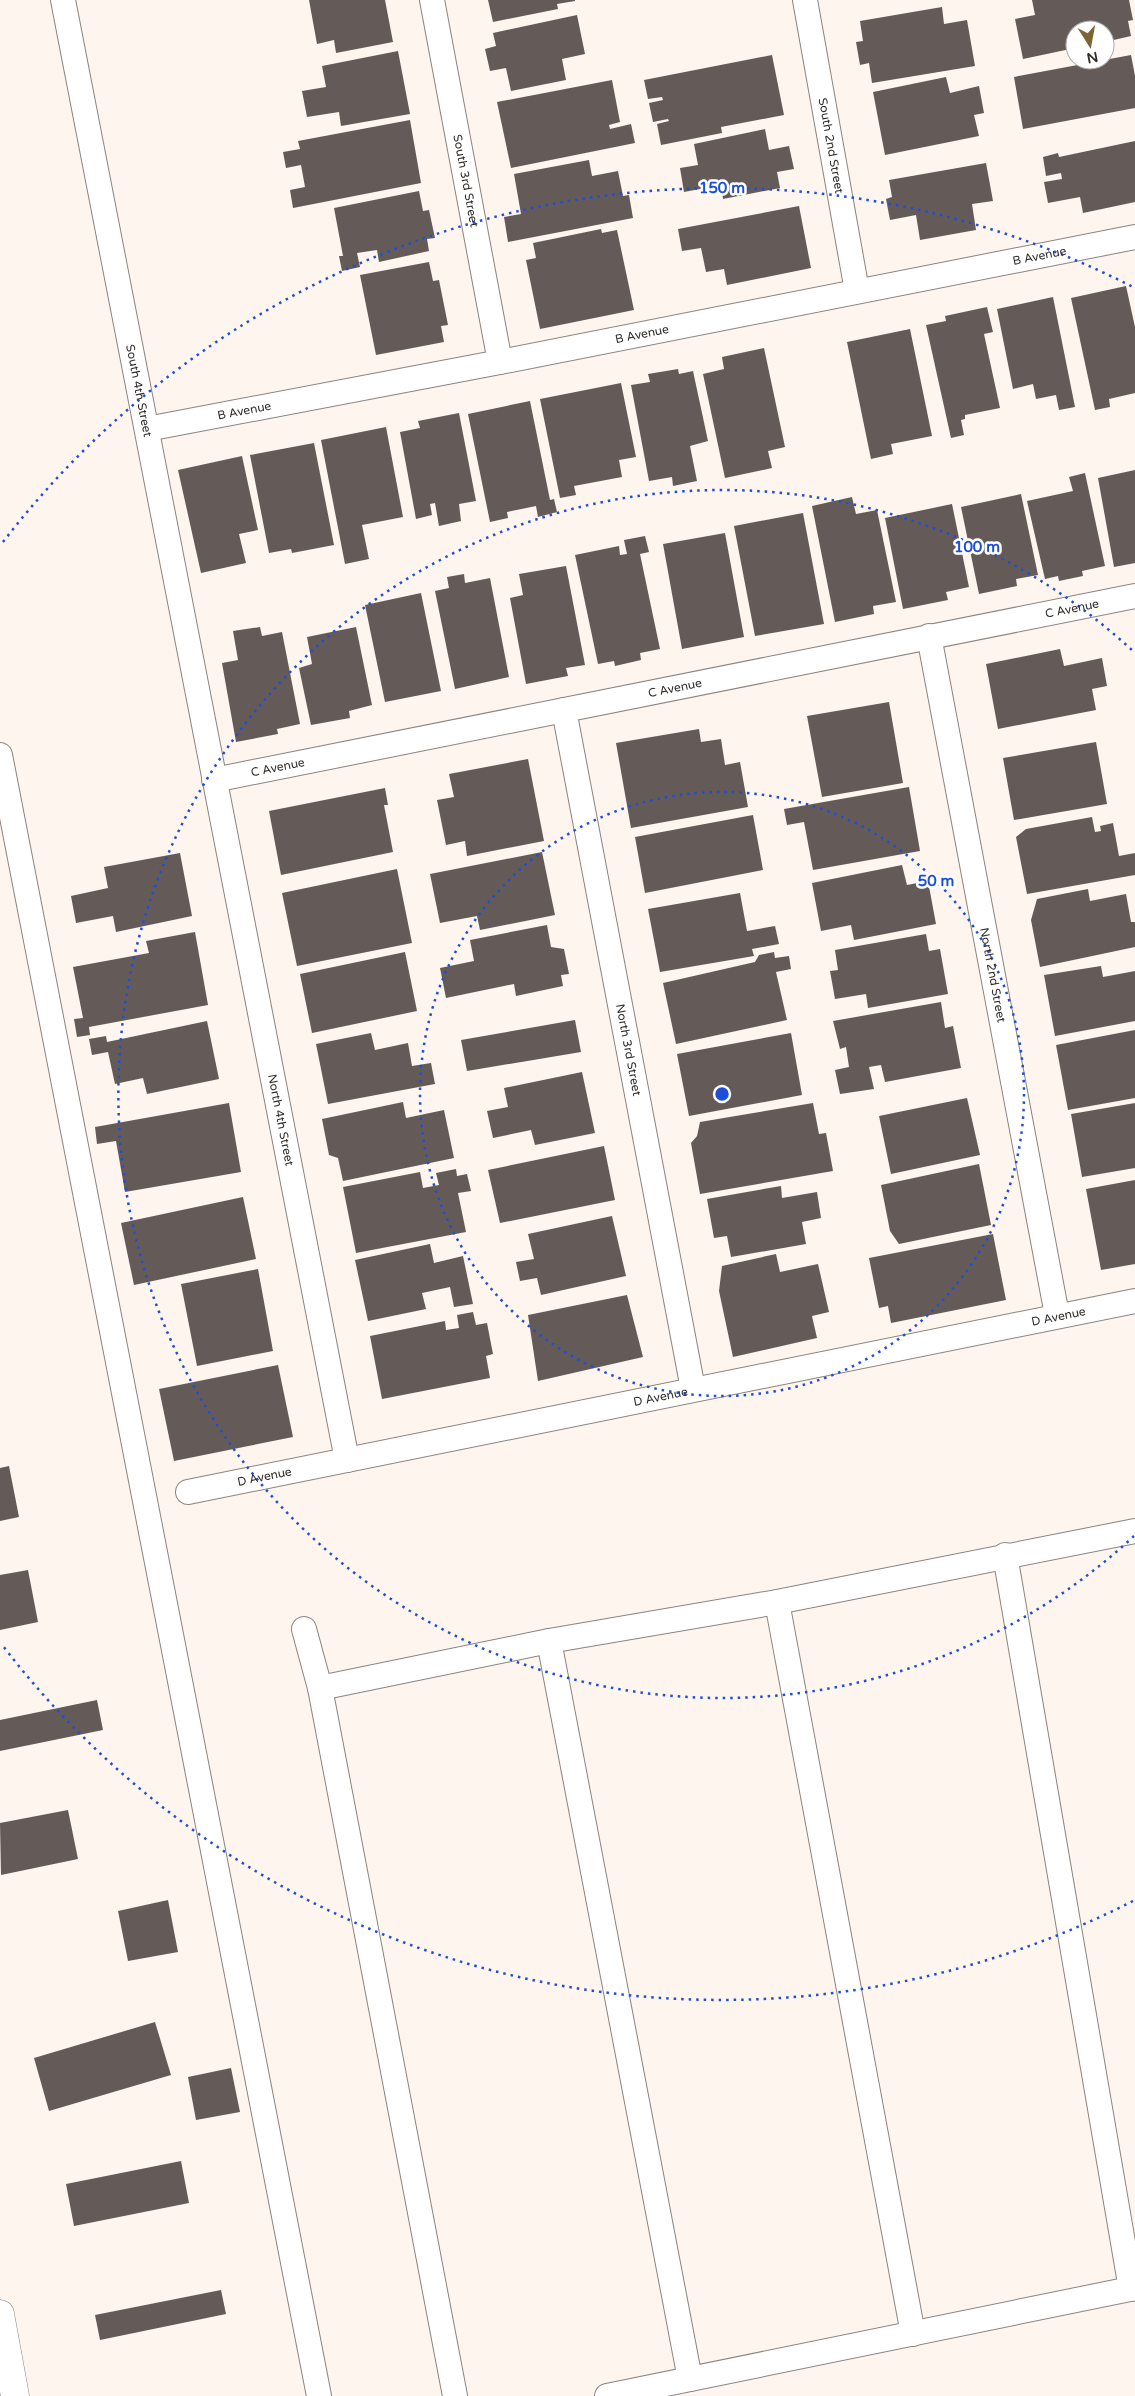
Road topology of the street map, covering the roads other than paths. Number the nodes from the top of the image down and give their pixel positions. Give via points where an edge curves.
1 (63, 0) edge
2 (432, 0) edge
3 (805, 0) edge
4 (1135, 237) edge
5 (857, 291) junction
6 (500, 362) junction
7 (147, 429) junction
8 (1135, 596) edge
9 (929, 636) junction
10 (564, 710) junction
11 (0, 754) edge
12 (214, 780) junction
13 (1135, 1301) edge
14 (1057, 1315) junction
15 (693, 1389) junction
16 (347, 1460) junction
17 (188, 1492) dead end
18 (1135, 1531) edge
19 (1005, 1555) junction
20 (777, 1602) junction
21 (304, 1629) dead end
22 (549, 1641) junction
23 (320, 1688) junction
24 (1133, 2288) edge
25 (0, 2314) edge
26 (913, 2334) junction
27 (690, 2379) junction
28 (15, 2396) edge
29 (319, 2396) edge
30 (455, 2396) edge
31 (607, 2396) edge

1 - 7 lane, South 4th Street
2 - 6 lane, South 3rd Street
3 - 5 lane, South 2nd Street
4 - 5 lane, B Avenue
5 - 6 lane, B Avenue
6 - 7 lane, B Avenue
7 - 12 lane, South 4th Street
8 - 9 lane, C Avenue
9 - 10 lane, C Avenue
9 - 14 lane, North 2nd Street
10 - 12 lane, C Avenue
10 - 15 lane, North 3rd Street
11 - 29 lane
12 - 16 lane, North 4th Street
13 - 14 lane, D Avenue
14 - 15 lane, D Avenue
15 - 16 lane, D Avenue
16 - 17 lane, D Avenue
18 - 19 lane
19 - 20 lane
19 - 24 lane
20 - 22 lane
20 - 26 lane
21 - 23 lane
22 - 23 lane
22 - 27 lane
23 - 30 lane
24 - 26 lane
25 - 28 street
26 - 27 lane
27 - 31 lane

